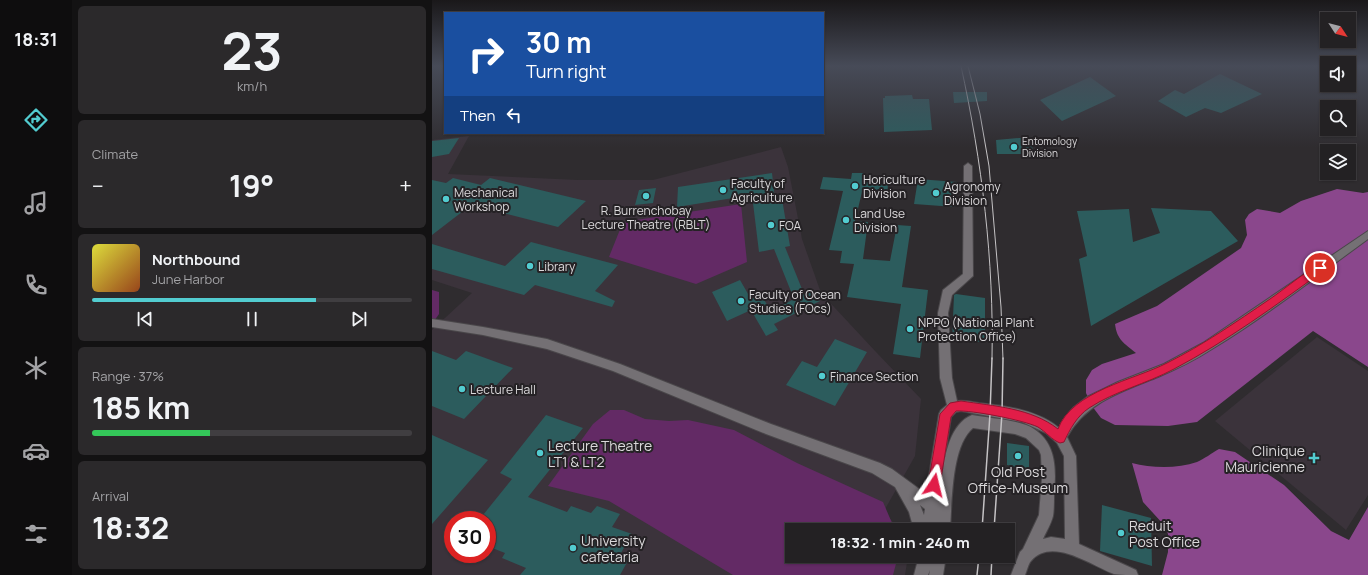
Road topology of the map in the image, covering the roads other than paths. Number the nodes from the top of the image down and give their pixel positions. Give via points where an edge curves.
1 (968, 166) dead end
2 (1368, 234) edge
3 (432, 323) edge
4 (953, 407) junction
5 (1060, 438) junction
6 (896, 481) junction
7 (932, 506) junction
8 (920, 523) edge
9 (930, 523) edge
10 (944, 523) edge
11 (1072, 546) junction
12 (1030, 550) junction
13 (924, 563) edge
14 (938, 563) edge
15 (921, 575) edge
16 (936, 575) edge
17 (1018, 575) edge
18 (1132, 575) edge

1 - 4 street via 968,276 947,293 943,313 946,378
2 - 5 street via 1224,336 1169,367 1110,391 1084,406 1065,426
3 - 6 street via 547,344 616,367 770,430 875,468
4 - 5 street via 961,406 1032,419
4 - 7 street via 946,414
5 - 11 street via 1069,452
6 - 7 street
6 - 8 street via 912,504
7 - 9 street
10 - 12 street via 950,467 964,428 972,421 1015,428 1038,439 1047,454 1049,478 1046,516
11 - 12 street via 1046,544
11 - 18 street
12 - 17 street via 1021,562
13 - 15 street
14 - 16 street

